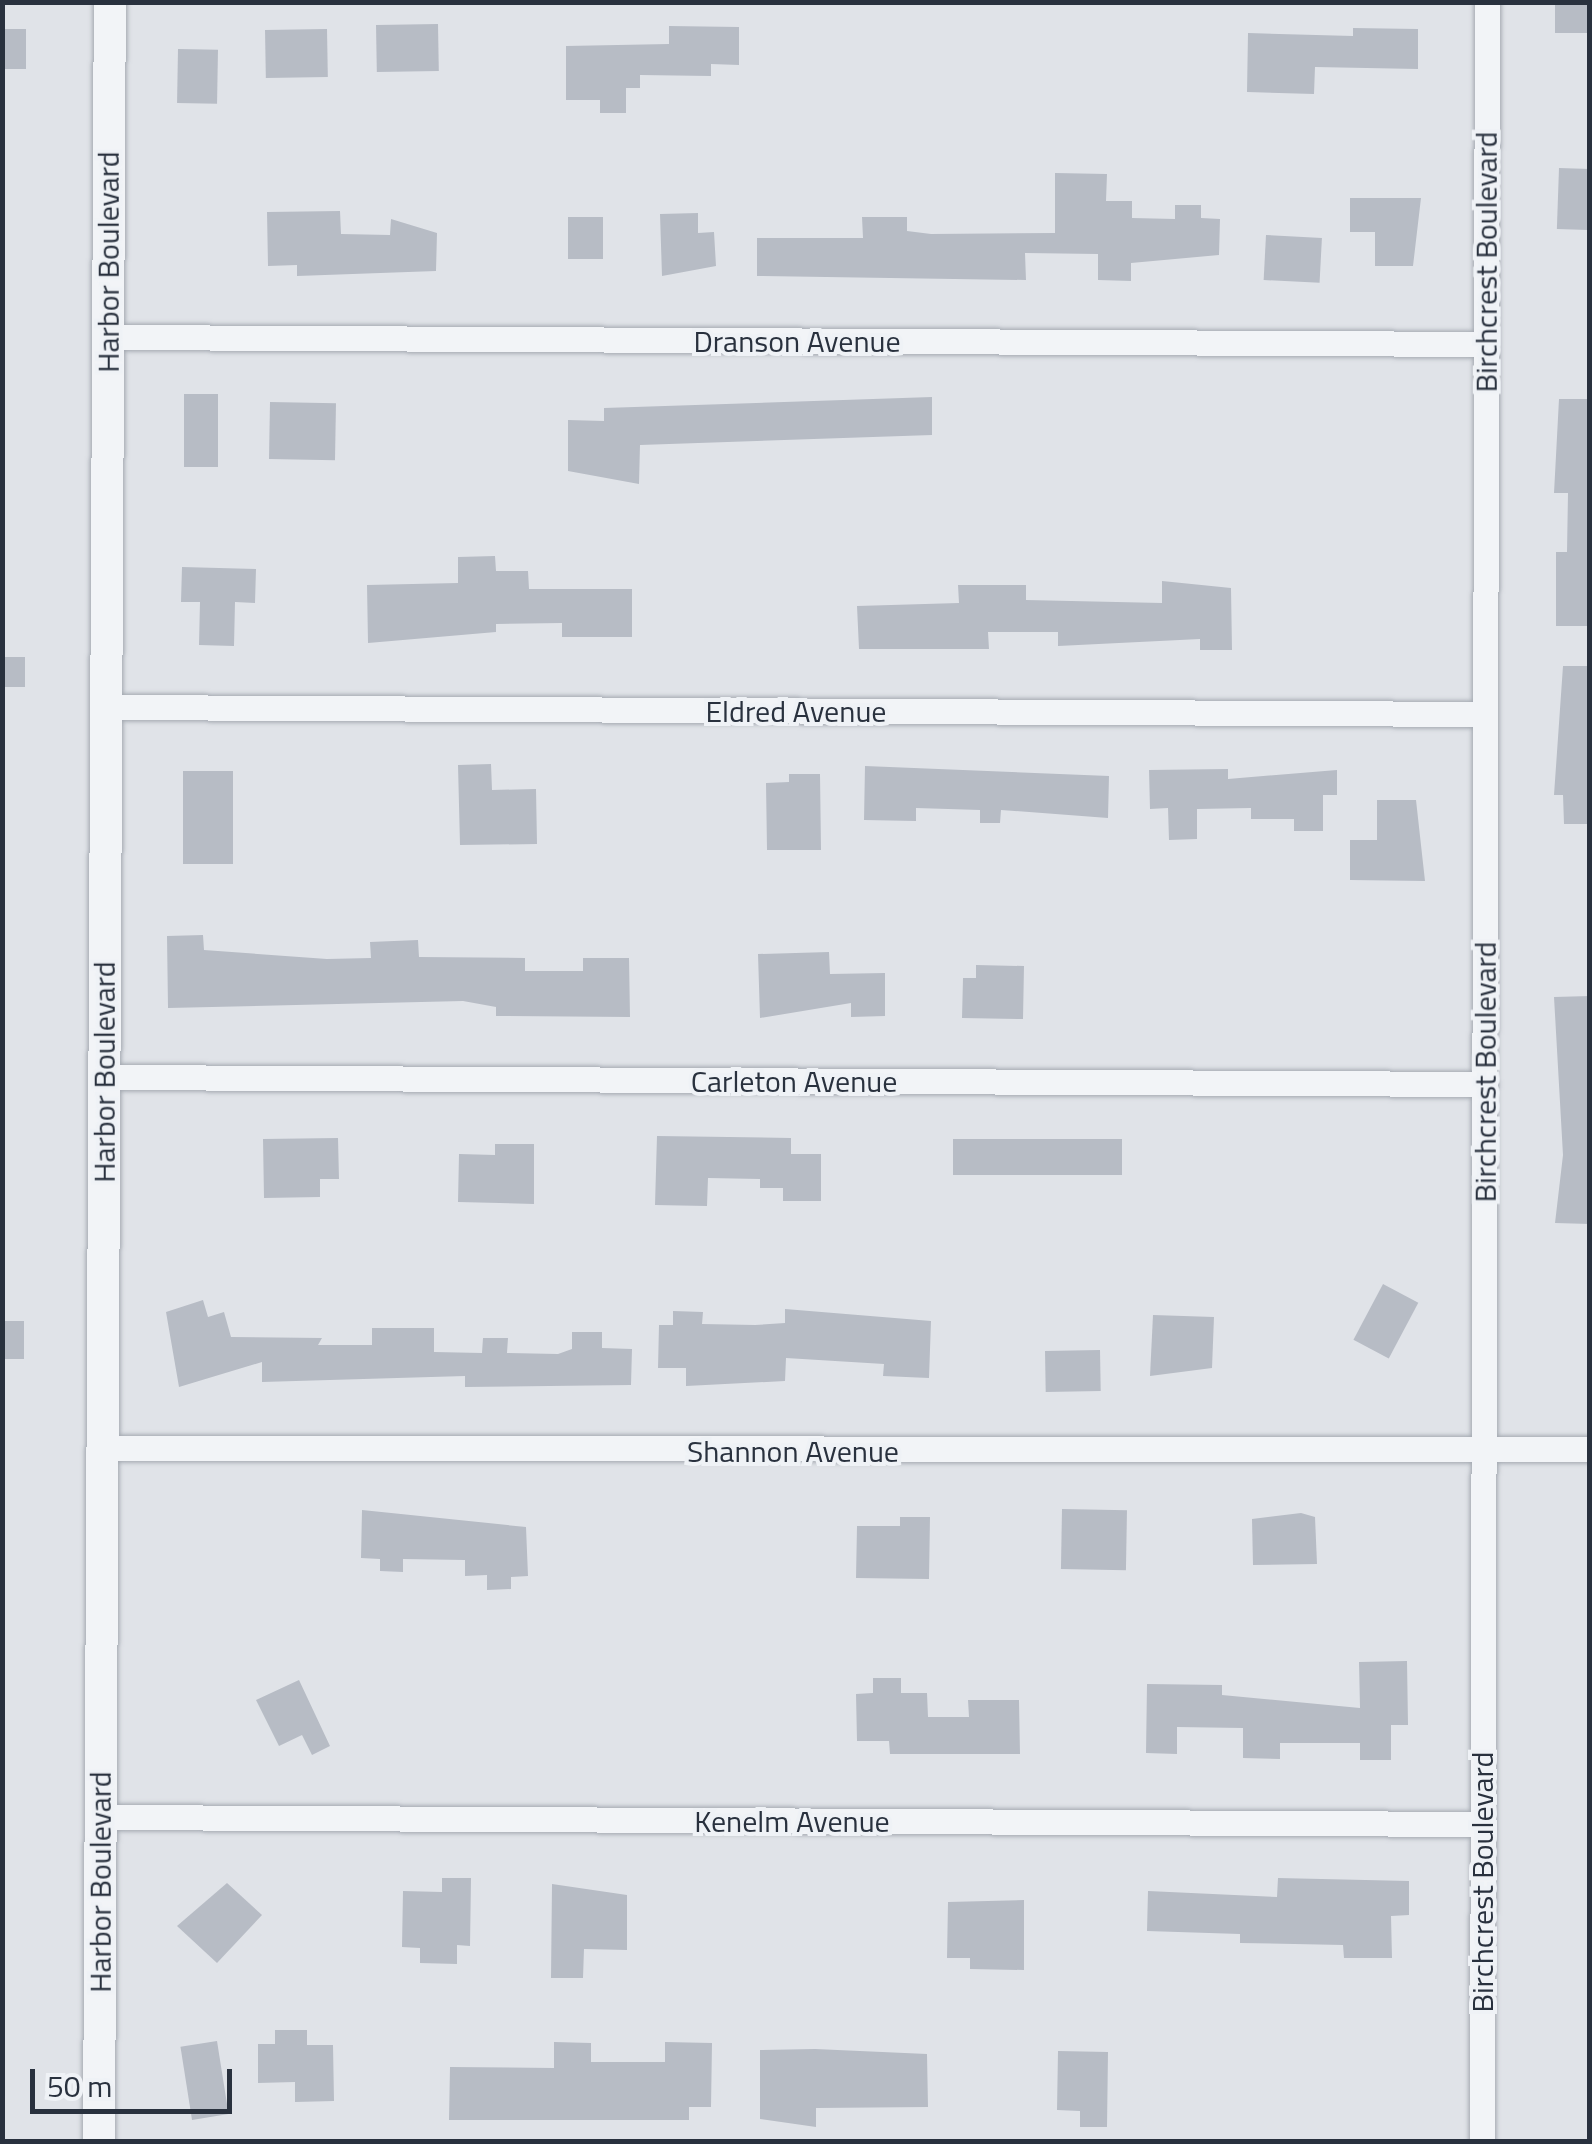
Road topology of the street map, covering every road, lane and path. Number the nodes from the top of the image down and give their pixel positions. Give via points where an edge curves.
1 (110, 2) edge
2 (1487, 2) edge
3 (108, 338) junction
4 (1486, 344) junction
5 (106, 707) junction
6 (1485, 714) junction
7 (104, 1077) junction
8 (1484, 1084) junction
9 (103, 1448) junction
10 (1590, 1449) edge
11 (1484, 1454) junction
12 (101, 1818) junction
13 (1482, 1824) junction
14 (99, 2142) edge
15 (1482, 2142) edge

1 - 3 street, Harbor Boulevard
2 - 4 street, Birchcrest Boulevard
3 - 4 street, Dranson Avenue
3 - 5 street, Harbor Boulevard
4 - 6 street, Birchcrest Boulevard
5 - 6 street, Eldred Avenue
5 - 7 street, Harbor Boulevard
6 - 8 street, Birchcrest Boulevard
7 - 8 street, Carleton Avenue
7 - 9 street, Harbor Boulevard
8 - 11 street, Birchcrest Boulevard
9 - 11 street, Shannon Avenue
9 - 12 street, Harbor Boulevard
10 - 11 street, Shannon Avenue
11 - 13 street, Birchcrest Boulevard
12 - 13 street, Kenelm Avenue
12 - 14 street, Harbor Boulevard
13 - 15 street, Birchcrest Boulevard

